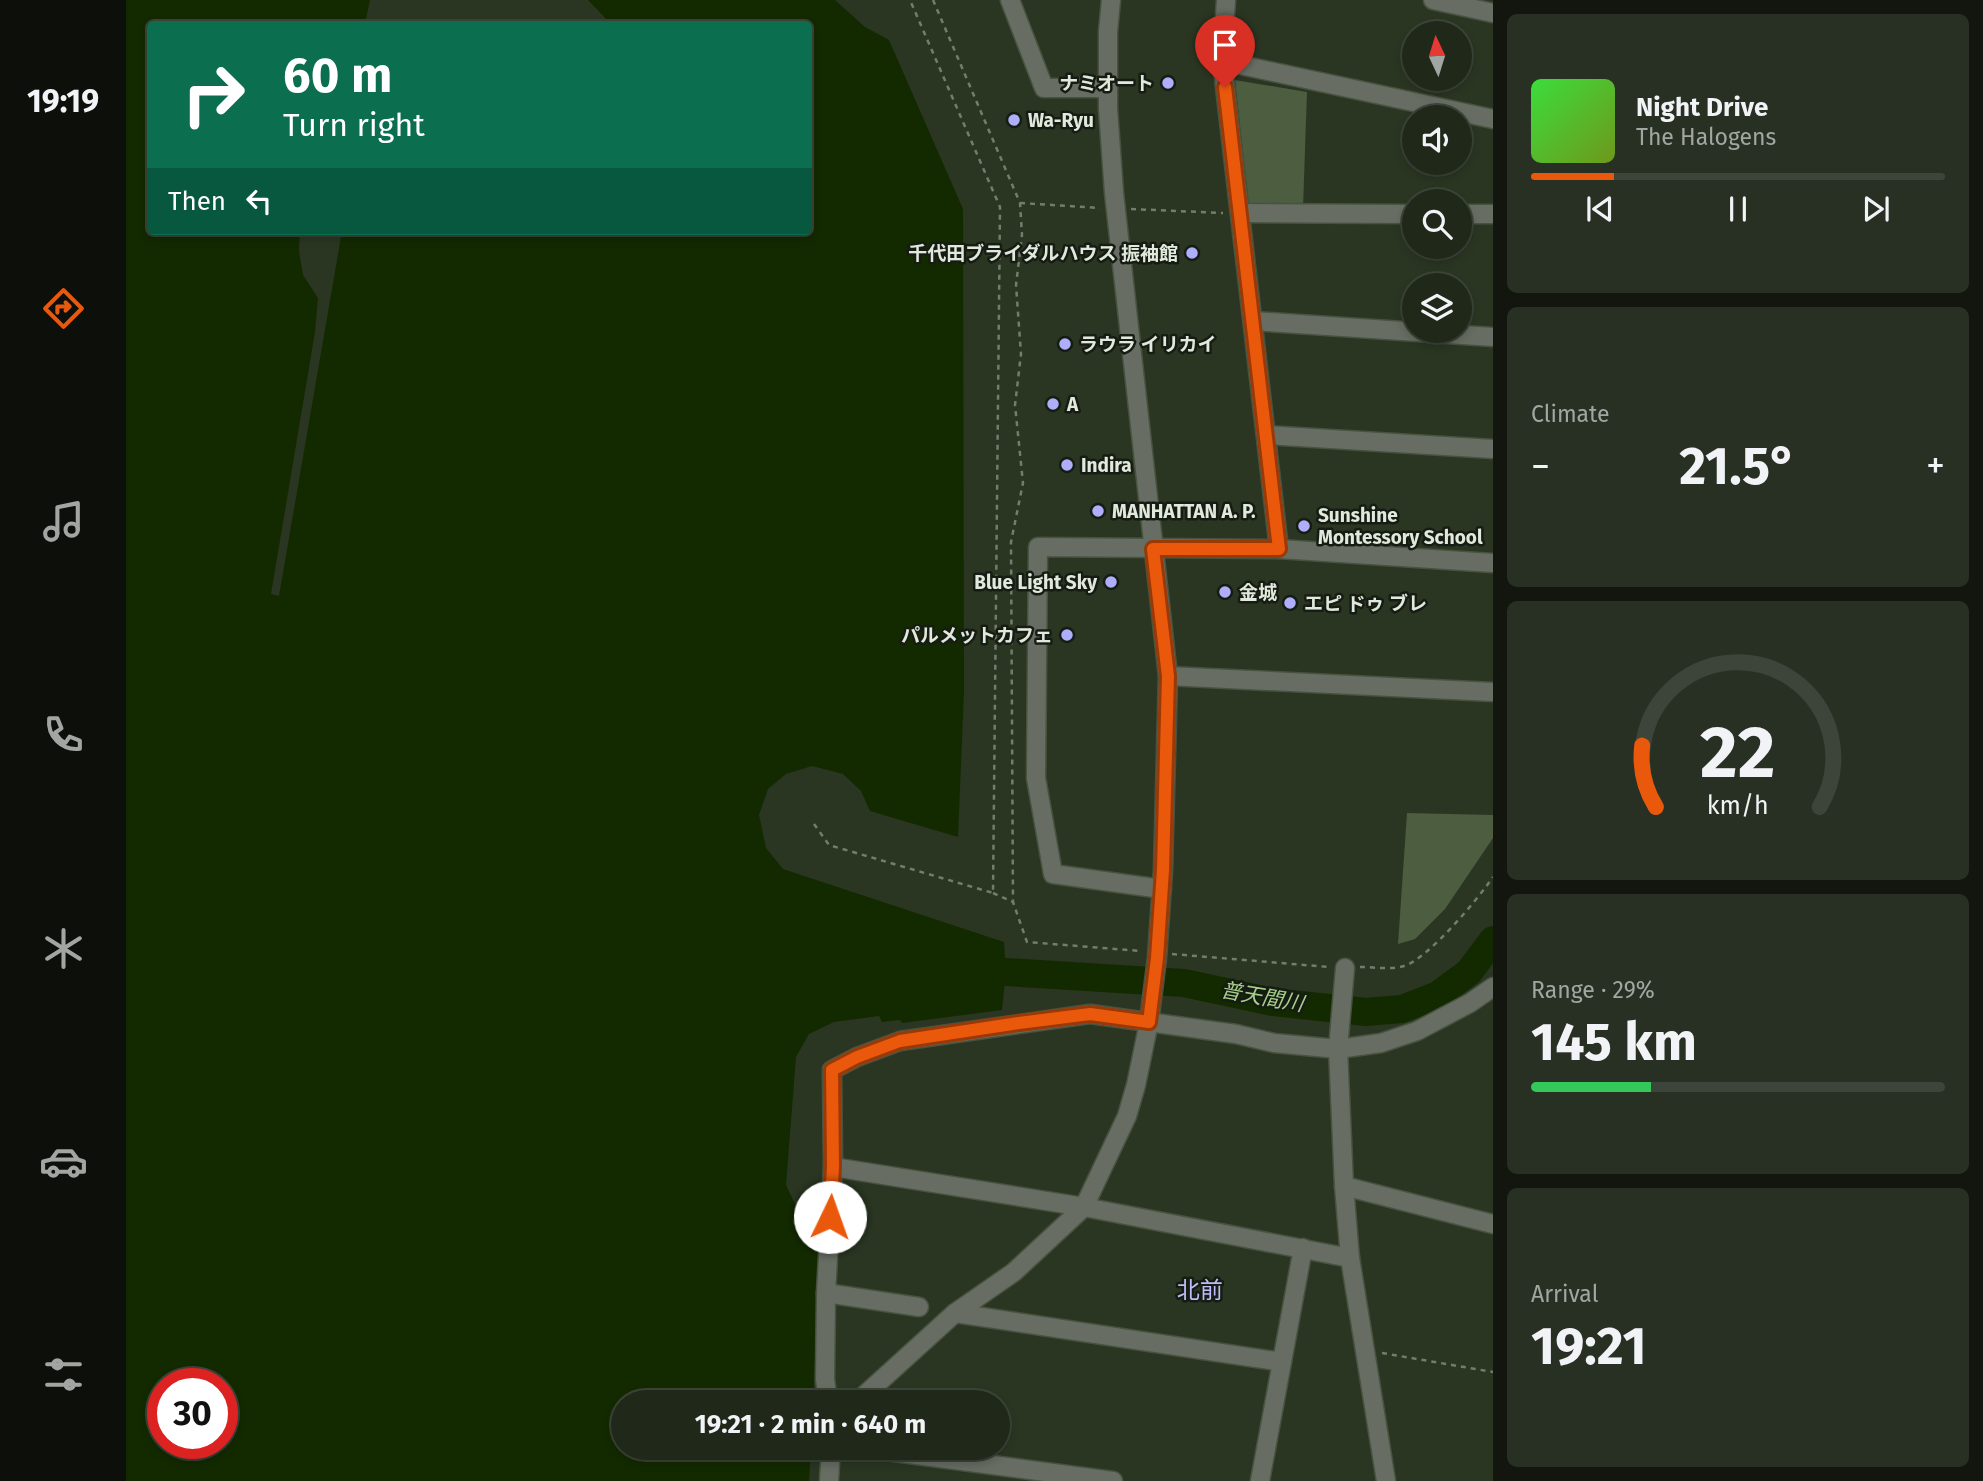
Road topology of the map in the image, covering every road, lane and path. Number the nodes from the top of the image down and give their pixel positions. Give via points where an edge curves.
1 (910, 0) edge
2 (933, 0) edge
3 (1010, 0) edge
4 (1111, 0) edge
5 (1226, 0) edge
6 (1433, 0) edge
7 (1493, 13) edge
8 (1222, 61) junction
9 (1108, 88) junction
10 (1493, 119) edge
11 (1240, 213) junction
12 (1402, 214) edge
13 (1472, 214) edge
14 (1493, 214) edge
15 (1252, 321) junction
16 (1493, 337) edge
17 (1266, 435) junction
18 (1493, 449) edge
19 (1153, 549) junction
20 (1279, 549) junction
21 (1493, 563) edge
22 (1168, 676) junction
23 (1493, 692) edge
24 (814, 824) dead end
25 (1493, 877) edge
26 (1161, 889) junction
27 (993, 892) junction
28 (1013, 902) junction
29 (1157, 955) junction
30 (1345, 968) junction
31 (1493, 987) edge
32 (1149, 1017) junction
33 (1339, 1042) junction
34 (833, 1167) junction
35 (1343, 1186) junction
36 (1084, 1207) junction
37 (1493, 1224) edge
38 (1303, 1248) junction
39 (1350, 1258) junction
40 (826, 1293) junction
41 (919, 1307) dead end
42 (955, 1313) junction
43 (1364, 1350) junction
44 (1282, 1362) junction
45 (1493, 1372) edge
46 (826, 1390) edge
47 (869, 1390) edge
48 (830, 1460) edge
49 (953, 1460) edge
50 (829, 1481) edge
51 (1110, 1481) edge
52 (1260, 1481) edge
53 (1386, 1481) edge

1 - 27 path via 1000,207
2 - 28 path via 1020,203 1022,235 1016,285 1021,354 1015,405 1023,483 1011,542
3 - 9 street via 1044,88
4 - 9 street
5 - 8 street
6 - 7 street
8 - 10 street
8 - 11 street
9 - 19 street via 1114,193
11 - 12 street
11 - 15 street
13 - 14 street
15 - 16 street
15 - 17 street
17 - 18 street
17 - 20 street
19 - 20 street
19 - 22 street
19 - 26 street via 1038,547 1036,778 1053,874
20 - 21 street
22 - 23 street
22 - 26 street
24 - 27 path via 829,845
25 - 30 path via 1435,944 1405,966
26 - 29 street
27 - 28 path
28 - 29 path via 1027,942
29 - 30 path
29 - 32 street
30 - 33 street
31 - 33 street via 1418,1031 1381,1043
32 - 33 street via 1274,1043
32 - 34 street via 1090,1014 1031,1021 900,1041 857,1057 832,1070
32 - 36 street via 1126,1116
33 - 35 street
34 - 36 street
34 - 40 street
35 - 37 street
35 - 39 street
36 - 38 street
36 - 42 street via 1014,1272
38 - 39 street
38 - 44 street
39 - 43 street
40 - 41 street
40 - 46 street
42 - 44 street
42 - 47 street
43 - 45 path
43 - 53 street
44 - 52 street
48 - 50 street
49 - 51 street

